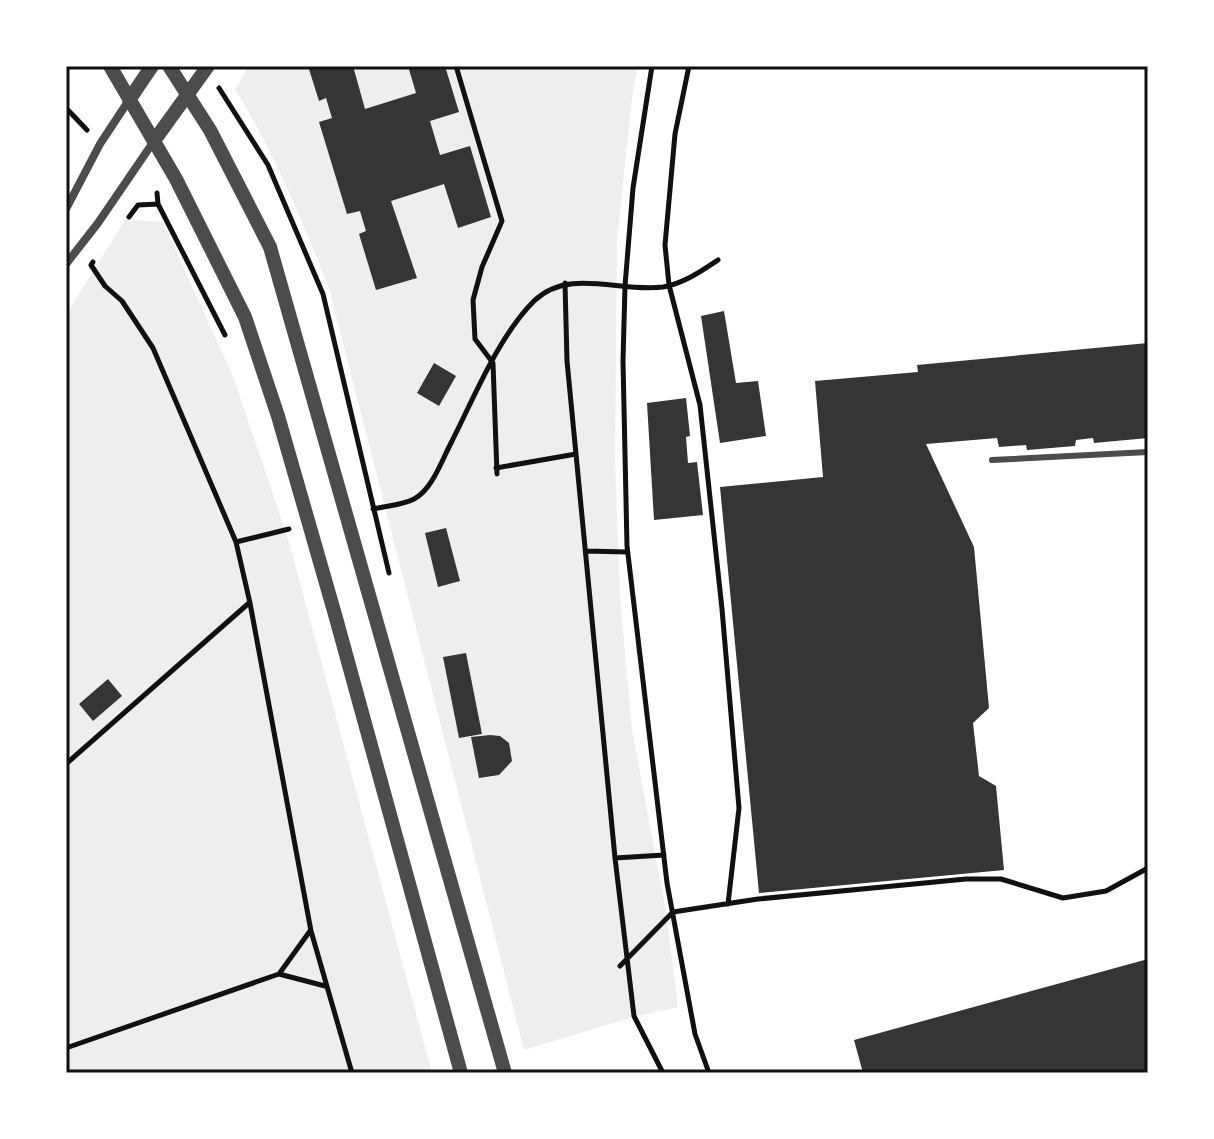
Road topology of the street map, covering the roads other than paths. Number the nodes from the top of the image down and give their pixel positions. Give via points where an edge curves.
1 (110, 66) edge
2 (152, 66) edge
3 (169, 66) edge
4 (208, 66) edge
5 (188, 94) junction
6 (129, 100) junction
7 (154, 141) junction
8 (66, 209) edge
9 (66, 264) edge
10 (1148, 452) edge
11 (992, 460) dead end
12 (461, 1073) edge
13 (505, 1073) edge

1 - 6 street
2 - 6 street
3 - 5 street
4 - 5 street
5 - 7 street
5 - 13 street via 270,247
6 - 7 street
6 - 8 street
7 - 9 street
7 - 12 street via 245,317 278,416
10 - 11 lane

